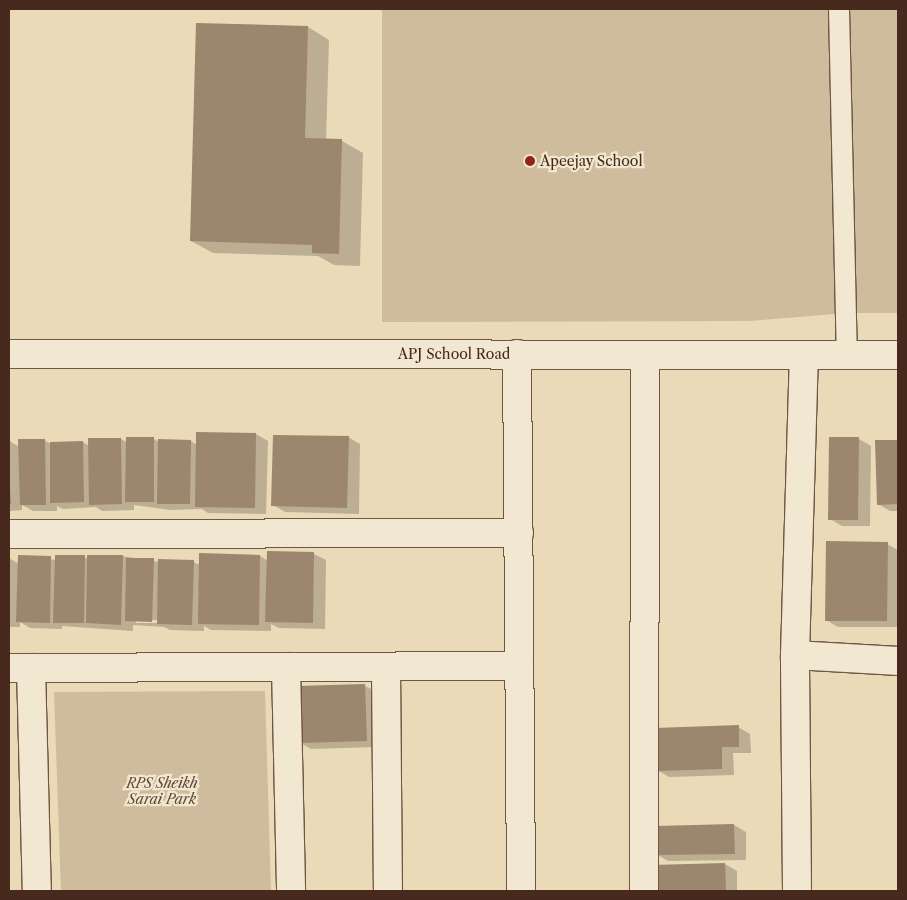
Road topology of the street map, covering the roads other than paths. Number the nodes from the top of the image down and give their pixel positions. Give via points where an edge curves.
1 (839, 9) edge
2 (9, 354) edge
3 (517, 354) junction
4 (645, 355) junction
5 (804, 355) junction
6 (846, 355) junction
7 (898, 355) edge
8 (518, 533) junction
9 (9, 534) edge
10 (795, 655) junction
11 (898, 661) edge
12 (386, 666) junction
13 (519, 666) junction
14 (286, 667) junction
15 (20, 668) edge
16 (36, 891) edge
17 (291, 891) edge
18 (388, 891) edge
19 (521, 891) edge
20 (644, 891) edge
21 (797, 891) edge

1 - 6 lane
2 - 3 street, APJ School Road
3 - 4 street, APJ School Road
3 - 8 street
4 - 5 street, APJ School Road
4 - 20 street
5 - 6 street, APJ School Road
5 - 10 street
6 - 7 street, APJ School Road
8 - 9 street
8 - 13 street
10 - 11 street
10 - 21 street
12 - 13 street
12 - 14 street
12 - 18 street
13 - 19 street
14 - 15 street
14 - 17 street
15 - 16 street

